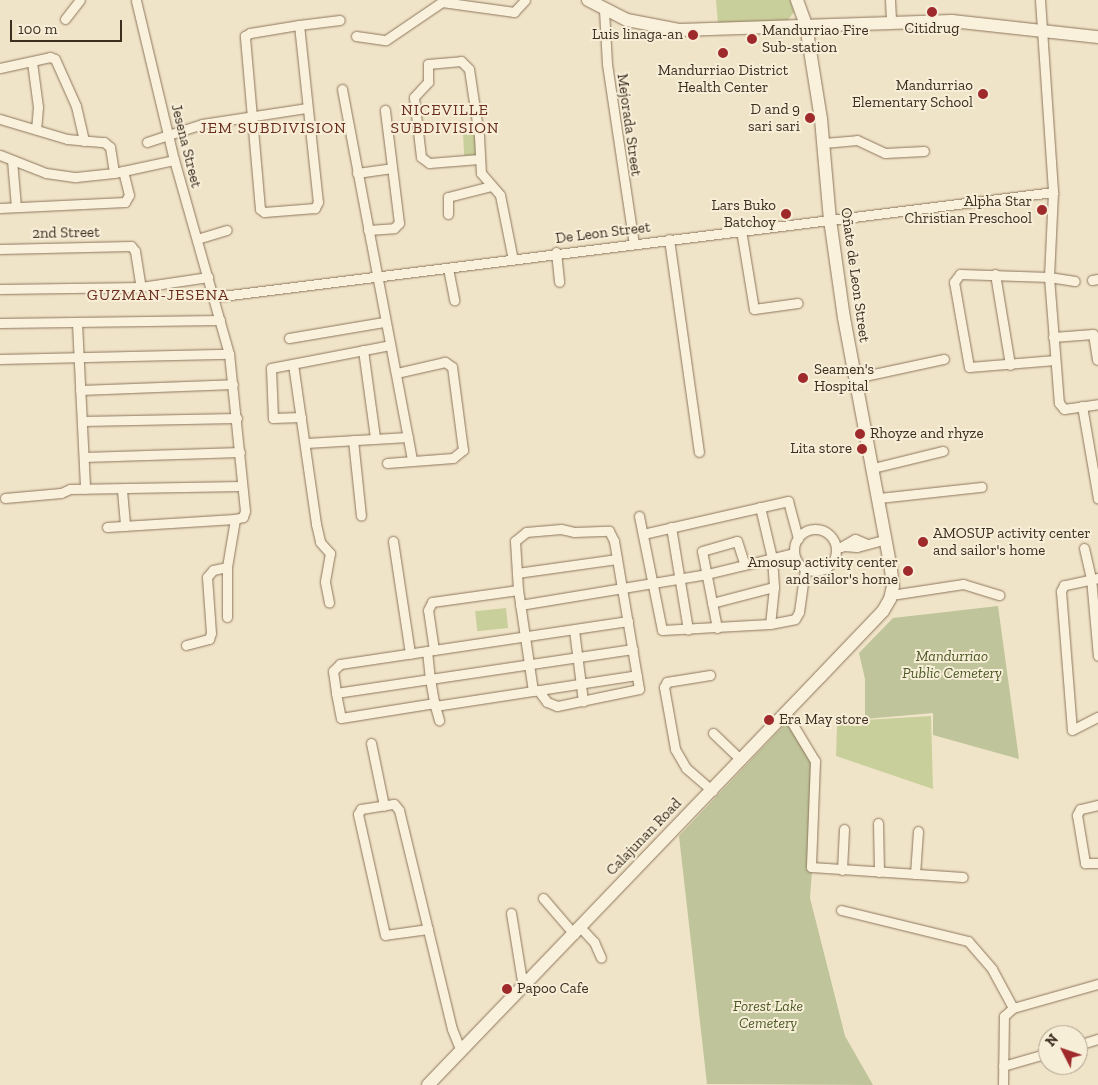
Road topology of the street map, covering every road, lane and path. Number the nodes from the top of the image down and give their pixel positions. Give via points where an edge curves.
1 (80, 0) edge
2 (136, 0) edge
3 (525, 0) edge
4 (588, 0) edge
5 (797, 0) edge
6 (890, 0) edge
7 (1040, 0) edge
8 (604, 10) junction
9 (65, 20) dead end
10 (340, 20) dead end
11 (891, 21) junction
12 (299, 25) junction
13 (806, 25) junction
14 (1042, 29) junction
15 (356, 36) dead end
16 (1098, 37) edge
17 (32, 62) junction
18 (0, 68) edge
19 (342, 89) dead end
20 (306, 108) junction
21 (385, 110) dead end
22 (253, 117) junction
23 (0, 119) edge
24 (36, 129) junction
25 (170, 136) junction
26 (84, 141) junction
27 (147, 142) dead end
28 (824, 143) junction
29 (924, 151) dead end
30 (0, 155) edge
31 (479, 159) junction
32 (12, 160) junction
33 (174, 160) junction
34 (392, 168) junction
35 (119, 172) junction
36 (357, 173) junction
37 (491, 186) junction
38 (1054, 192) junction
39 (16, 207) junction
40 (0, 208) edge
41 (448, 214) dead end
42 (830, 220) junction
43 (227, 230) dead end
44 (368, 230) junction
45 (741, 230) junction
46 (197, 239) junction
47 (670, 239) junction
48 (634, 244) junction
49 (0, 249) edge
50 (556, 252) junction
51 (513, 260) junction
52 (448, 268) junction
53 (995, 274) junction
54 (208, 277) junction
55 (1049, 277) junction
56 (375, 278) junction
57 (1074, 281) dead end
58 (559, 282) dead end
59 (141, 287) junction
60 (0, 289) edge
61 (214, 298) junction
62 (454, 300) dead end
63 (798, 303) dead end
64 (220, 320) junction
65 (77, 322) junction
66 (384, 322) junction
67 (0, 323) edge
68 (1053, 337) junction
69 (289, 338) dead end
70 (390, 345) junction
71 (364, 350) junction
72 (229, 354) junction
73 (79, 356) junction
74 (0, 359) edge
75 (944, 359) dead end
76 (1055, 360) junction
77 (1097, 360) edge
78 (293, 364) junction
79 (1010, 365) junction
80 (397, 373) junction
81 (855, 378) junction
82 (233, 384) junction
83 (80, 390) junction
84 (1098, 404) edge
85 (1082, 406) junction
86 (300, 416) junction
87 (236, 418) junction
88 (82, 421) junction
89 (408, 436) junction
90 (375, 438) junction
91 (353, 440) junction
92 (306, 443) junction
93 (943, 450) dead end
94 (240, 452) junction
95 (699, 452) dead end
96 (84, 457) junction
97 (412, 460) junction
98 (387, 464) dead end
99 (873, 468) junction
100 (242, 486) junction
101 (981, 487) dead end
102 (85, 489) junction
103 (122, 490) junction
104 (5, 498) dead end
105 (879, 498) junction
106 (1098, 499) edge
107 (760, 506) junction
108 (361, 516) dead end
109 (639, 516) dead end
110 (235, 519) junction
111 (125, 526) junction
112 (107, 527) dead end
113 (671, 527) junction
114 (642, 534) junction
115 (798, 539) junction
116 (886, 539) junction
117 (393, 541) dead end
118 (840, 547) junction
119 (1084, 548) dead end
120 (794, 553) junction
121 (617, 558) junction
122 (772, 558) junction
123 (745, 565) junction
124 (227, 567) junction
125 (805, 569) junction
126 (516, 574) junction
127 (707, 574) junction
128 (1095, 578) edge
129 (681, 579) junction
130 (652, 584) junction
131 (774, 587) junction
132 (623, 589) junction
133 (518, 590) junction
134 (999, 594) dead end
135 (891, 595) junction
136 (712, 602) junction
137 (329, 603) dead end
138 (520, 605) junction
139 (883, 611) joint
140 (227, 617) dead end
141 (628, 621) junction
142 (770, 624) junction
143 (717, 628) junction
144 (574, 630) junction
145 (688, 630) junction
146 (524, 637) junction
147 (186, 645) dead end
148 (633, 648) junction
149 (430, 650) junction
150 (410, 654) junction
151 (1098, 656) edge
152 (577, 658) junction
153 (529, 664) junction
154 (637, 675) junction
155 (710, 675) dead end
156 (430, 679) junction
157 (581, 684) junction
158 (535, 691) junction
159 (336, 693) junction
160 (583, 701) junction
161 (435, 705) junction
162 (786, 713) junction
163 (1098, 717) edge
164 (439, 720) dead end
165 (713, 733) dead end
166 (371, 743) dead end
167 (741, 760) junction
168 (712, 791) junction
169 (1098, 805) edge
170 (384, 806) junction
171 (878, 823) dead end
172 (844, 828) dead end
173 (918, 831) dead end
174 (1098, 863) edge
175 (842, 870) junction
176 (879, 872) junction
177 (915, 874) junction
178 (963, 877) dead end
179 (543, 898) dead end
180 (840, 910) dead end
181 (511, 913) dead end
182 (428, 929) junction
183 (577, 930) junction
184 (601, 958) dead end
185 (1098, 984) edge
186 (522, 987) junction
187 (1013, 1008) junction
188 (461, 1051) junction
189 (1038, 1056) edge
190 (1002, 1066) junction
191 (428, 1085) edge
192 (1003, 1085) edge

1 - 9 street
2 - 25 street, Jesena Street
3 - 15 street via 514,12 442,2 386,40
4 - 8 main road
5 - 13 main road, Oñate de Leon Street
6 - 11 street
7 - 14 street
8 - 13 main road via 648,27 680,30
8 - 48 street, Mejorada Street via 607,64
10 - 12 street
11 - 13 main road
11 - 14 main road via 952,21
12 - 20 street
12 - 22 street via 245,36
13 - 28 main road, Oñate de Leon Street
14 - 16 main road
14 - 38 street
17 - 18 street
17 - 24 street via 38,107
17 - 26 street via 50,57 57,62 76,106
19 - 36 street
20 - 22 street
20 - 22 street via 318,202 315,208 262,212
21 - 34 street
22 - 25 street via 202,124
23 - 24 street
24 - 26 street
25 - 27 street
25 - 33 street, Jesena Street
26 - 35 street via 107,144
28 - 29 street via 857,140 886,153
28 - 42 main road, Oñate de Leon Street
30 - 32 street
31 - 31 street via 479,136 469,69 461,60 428,64 428,82 414,97 421,157 429,163
31 - 37 street via 484,180
32 - 35 street via 46,172 76,177
32 - 39 street
33 - 35 street
33 - 46 street, Jesena Street
34 - 36 street
34 - 44 street via 398,225
35 - 39 street via 129,195 125,202
36 - 44 street
37 - 41 street via 448,197
37 - 51 street via 500,195
38 - 42 street, De Leon Street
38 - 55 street
39 - 40 street
42 - 45 street, De Leon Street
42 - 81 main road, Oñate de Leon Street
43 - 46 street
44 - 56 street
45 - 47 street, De Leon Street
45 - 63 street via 754,309
46 - 54 street, Jesena Street
47 - 48 street, De Leon Street
47 - 95 street
48 - 50 street, De Leon Street
49 - 59 street, 2nd Street via 133,248
50 - 51 street, De Leon Street
50 - 58 street
51 - 52 street, De Leon Street
52 - 56 street, De Leon Street
52 - 62 street
53 - 55 street
53 - 79 street
53 - 79 street via 960,274 956,277 965,354 969,367
54 - 59 street
54 - 61 street, Jesena Street
55 - 57 street
55 - 68 street
56 - 61 street, De Leon Street
56 - 66 street
59 - 60 street
61 - 64 street, Jesena Street
64 - 65 street
64 - 72 street, Jesena Street
65 - 67 street
65 - 73 street
66 - 69 street
66 - 70 street
68 - 76 street
68 - 77 street via 1093,334
70 - 71 street
70 - 80 street
71 - 78 street
71 - 90 street
72 - 73 street
72 - 82 street, Jesena Street
73 - 74 street
73 - 83 street
75 - 81 street
76 - 79 street
76 - 85 street via 1060,408
78 - 86 street
78 - 86 street via 270,369 273,418
80 - 89 street
80 - 97 street via 445,362 454,372 463,450 454,458
81 - 99 main road, Oñate de Leon Street
82 - 83 street
82 - 87 street, Jesena Street
83 - 88 street
84 - 85 street
85 - 106 street
86 - 92 street
87 - 88 street
87 - 94 street, Jesena Street
88 - 96 street
89 - 90 street
89 - 97 street
90 - 91 street
91 - 92 street
91 - 108 street
92 - 137 street via 320,540 330,553 325,582
93 - 99 street
94 - 96 street
94 - 100 street, Jesena Street
96 - 102 street
97 - 98 street
99 - 105 main road, Oñate de Leon Street
100 - 103 street
100 - 110 street, Jesena Street via 245,511 243,516
101 - 105 street
102 - 103 street
102 - 104 street
103 - 111 street
105 - 116 main road, Oñate de Leon Street
107 - 113 street
107 - 115 street via 790,502
107 - 122 street
109 - 114 street
110 - 111 street
110 - 124 street
111 - 112 street
113 - 114 street
113 - 129 street
114 - 130 street
115 - 118 street via 809,530 817,530 830,536
115 - 120 street
116 - 118 street via 865,543 855,539
116 - 135 main road, Oñate de Leon Street via 893,586
117 - 150 street
118 - 125 street via 829,566 818,571
119 - 128 street
120 - 122 street
120 - 125 street
121 - 126 street
121 - 126 street via 610,531 561,529 526,532 515,541
121 - 132 street
122 - 123 street
122 - 131 street
123 - 127 street
123 - 127 street via 737,542 705,548 702,552
124 - 140 street
124 - 147 street via 213,570 208,577 209,639
125 - 142 street via 798,616
126 - 133 street
127 - 129 street
127 - 136 street
128 - 151 street
128 - 163 street via 1064,585 1061,591 1072,730
129 - 130 street
129 - 145 street
130 - 132 street
130 - 145 street via 660,628
131 - 136 street
131 - 142 street
132 - 138 street
132 - 141 street
133 - 138 street
133 - 149 street via 432,602 428,610
134 - 135 street via 963,584
135 - 139 main road, Oñate de Leon Street
136 - 143 street
138 - 146 street
139 - 162 main road, Calajunan Road
141 - 144 street
141 - 148 street
142 - 143 street
143 - 145 street
144 - 146 street
144 - 152 street
146 - 149 street
146 - 153 street
148 - 152 street
148 - 154 street
149 - 150 street
149 - 156 street
150 - 159 street via 336,665 333,671
152 - 153 street
152 - 157 street
153 - 156 street
153 - 158 street
154 - 157 street
154 - 160 street via 639,689 636,692
155 - 168 street via 667,682 664,687 675,749 686,768
156 - 159 street
156 - 161 street
157 - 158 street
157 - 160 street
158 - 160 street via 553,706
158 - 161 street
159 - 161 street via 341,718
161 - 164 street
162 - 167 main road, Calajunan Road
162 - 175 street via 815,761 810,865
165 - 167 street
166 - 170 street
167 - 168 main road, Calajunan Road
168 - 183 main road, Calajunan Road
169 - 174 street via 1080,809 1077,815 1085,863
170 - 182 street via 394,804 400,810
170 - 182 street via 361,809 358,814 385,935
171 - 176 street
172 - 175 street
173 - 177 street
175 - 176 street
176 - 177 street
177 - 178 street
179 - 183 street
180 - 187 street via 968,941 992,969
181 - 186 street
182 - 188 street via 452,1029
183 - 184 street via 594,942
183 - 186 main road, Calajunan Road
185 - 187 street
186 - 188 main road, Calajunan Road
187 - 190 street via 1004,1016
188 - 191 main road, Calajunan Road
189 - 190 street
190 - 192 street

